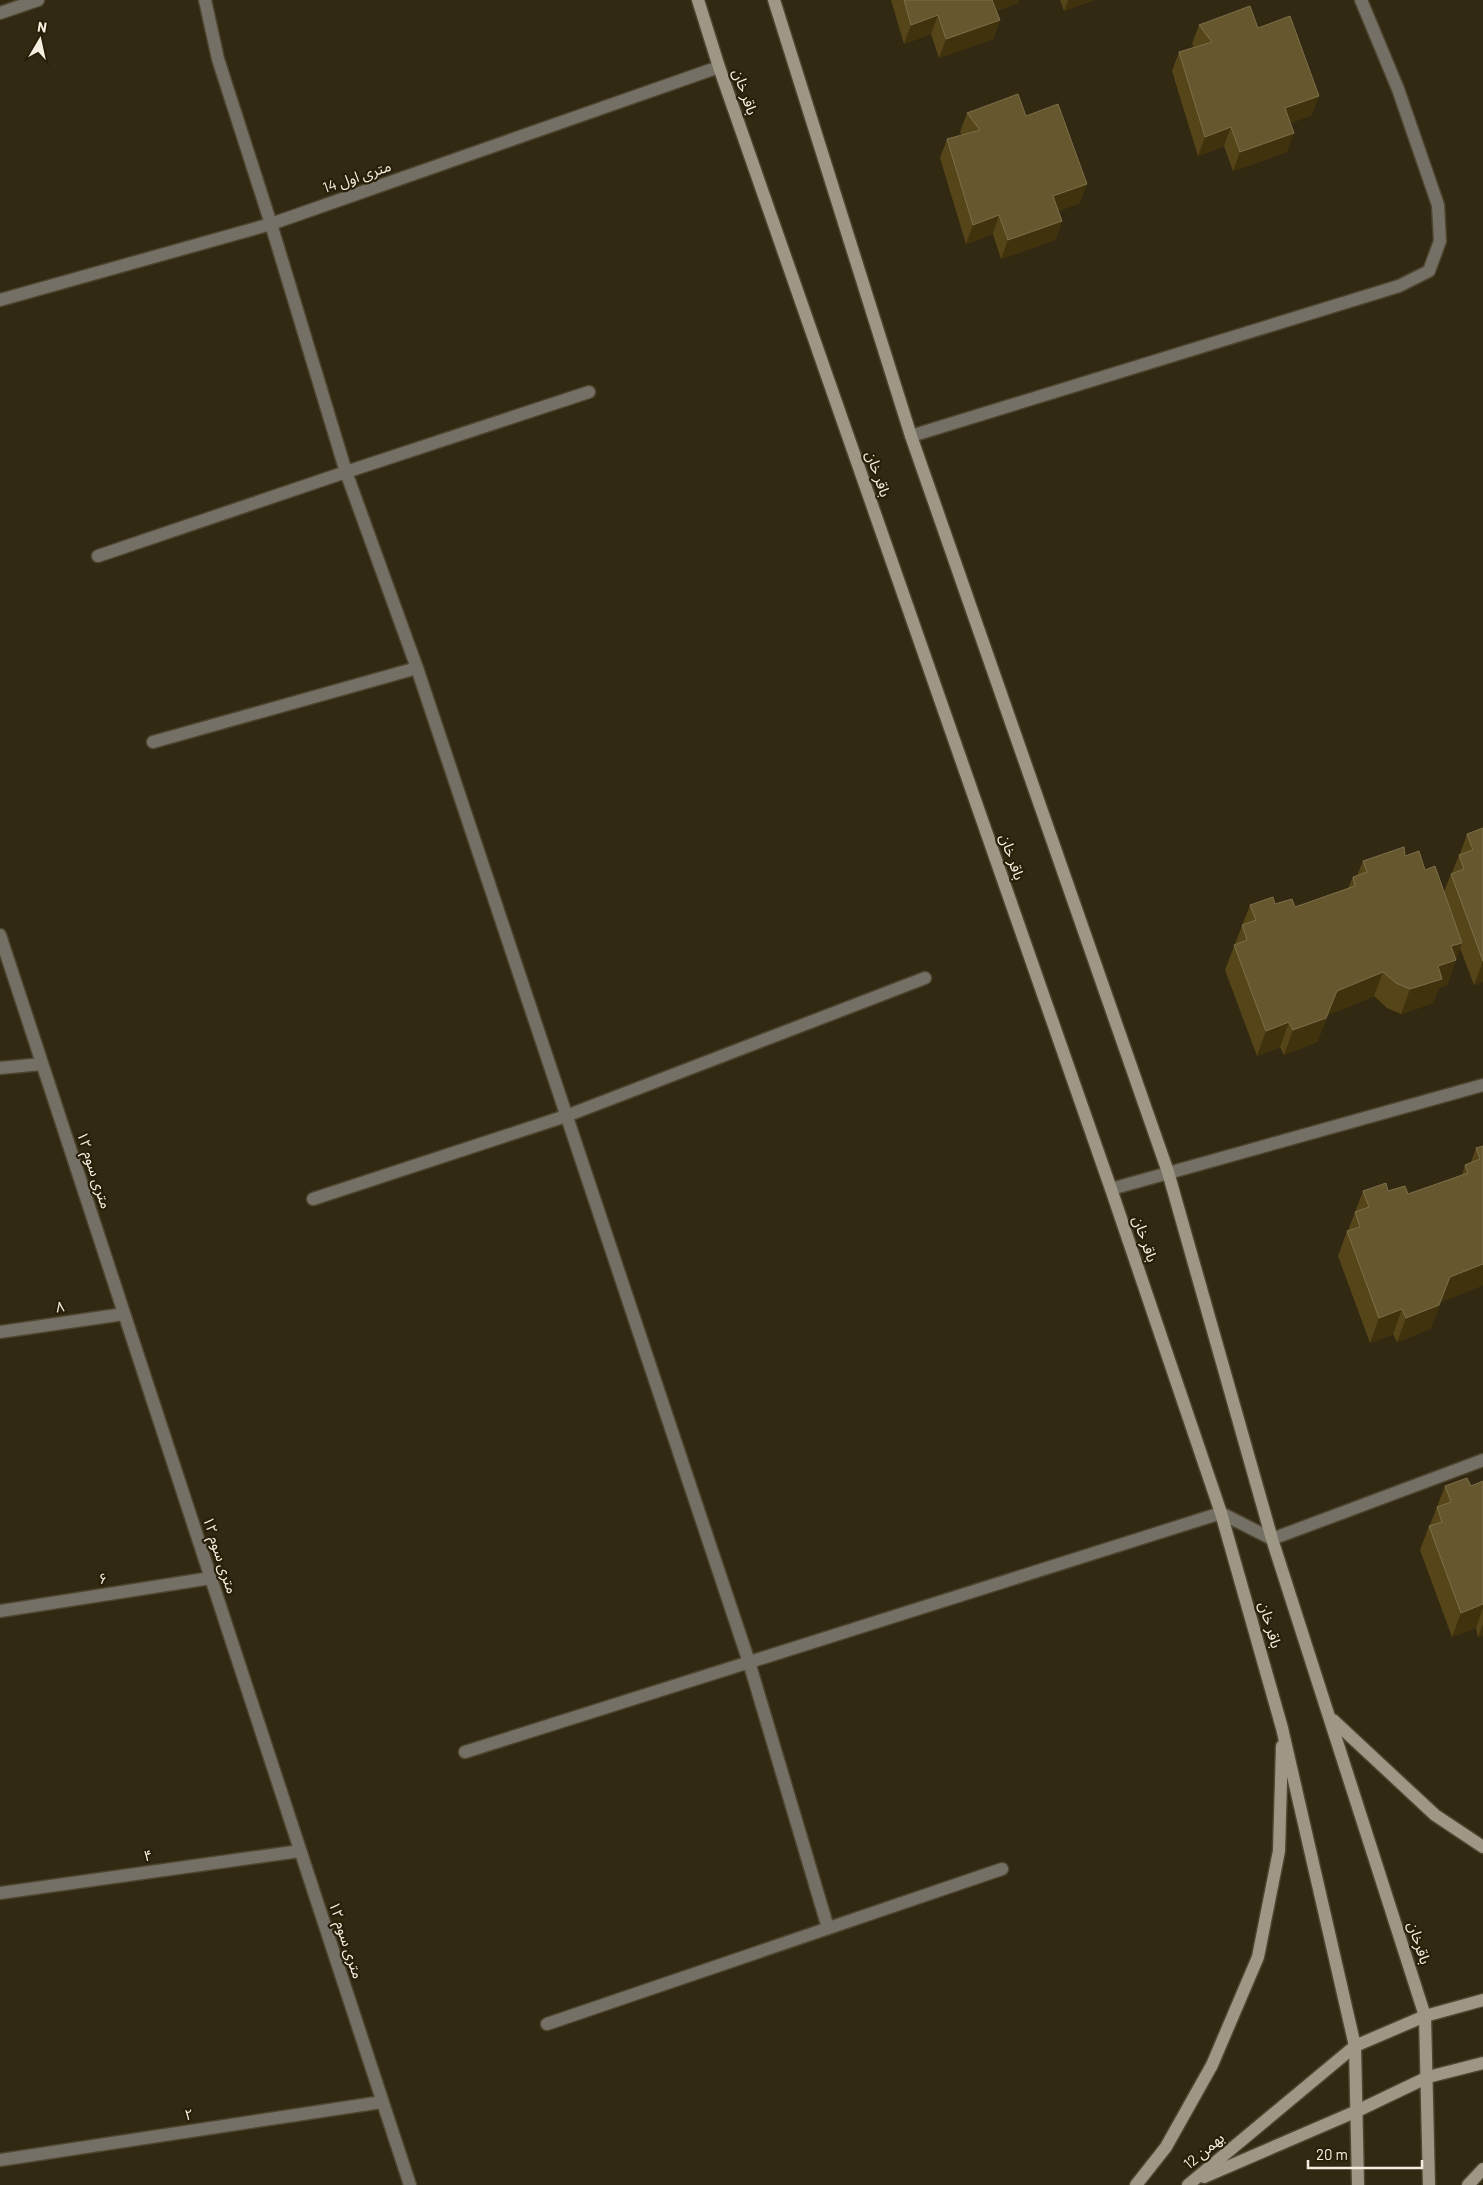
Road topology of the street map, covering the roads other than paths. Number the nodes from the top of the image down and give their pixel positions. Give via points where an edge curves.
1 (38, 0) edge
2 (206, 0) edge
3 (698, 0) edge
4 (774, 0) edge
5 (1361, 0) edge
6 (0, 13) edge
7 (719, 67) junction
8 (272, 224) junction
9 (0, 300) edge
10 (589, 392) dead end
11 (911, 436) junction
12 (346, 472) junction
13 (98, 556) dead end
14 (417, 668) junction
15 (153, 742) dead end
16 (0, 935) edge
17 (925, 978) dead end
18 (42, 1064) junction
19 (0, 1068) edge
20 (1483, 1085) edge
21 (566, 1116) junction
22 (1168, 1172) junction
23 (1111, 1190) junction
24 (313, 1199) dead end
25 (124, 1314) junction
26 (0, 1332) edge
27 (1483, 1460) edge
28 (1221, 1513) junction
29 (1272, 1539) junction
30 (211, 1578) junction
31 (0, 1611) edge
32 (748, 1662) junction
33 (1331, 1719) junction
34 (1282, 1728) junction
35 (465, 1752) dead end
36 (1483, 1847) edge
37 (300, 1851) junction
38 (1002, 1869) dead end
39 (0, 1892) edge
40 (828, 1928) junction
41 (1483, 2000) edge
42 (1425, 2016) junction
43 (547, 2024) dead end
44 (1356, 2046) junction
45 (1483, 2063) edge
46 (1428, 2077) junction
47 (382, 2102) junction
48 (1357, 2110) junction
49 (0, 2160) edge
50 (1483, 2169) edge
51 (1189, 2184) edge
52 (410, 2185) edge
53 (1136, 2185) edge
54 (1358, 2185) edge
55 (1430, 2185) edge
56 (1468, 2185) edge

1 - 6 street
2 - 8 street via 218,59
3 - 7 main road, باقر خان
4 - 11 main road, باقر خان
5 - 11 street via 1398,89 1438,205 1440,241 1429,271 1399,286
7 - 8 street, 14 متری اول
7 - 23 main road, باقر خان
8 - 9 street, 14 متری اول
8 - 12 street
10 - 12 street
11 - 22 main road, باقر خان
12 - 13 street
12 - 14 street
14 - 15 street
14 - 21 street
16 - 18 street, ۱۲ متری سوم
17 - 21 street
18 - 19 street
18 - 25 street, ۱۲ متری سوم
20 - 22 street
21 - 24 street
21 - 32 street
22 - 23 street
22 - 29 main road, باقر خان
23 - 28 main road, باقر خان
25 - 26 street, ۸
25 - 30 street, ۱۲ متری سوم
27 - 29 street
28 - 29 street
28 - 32 street
28 - 34 main road, باقر خان
29 - 33 main road, باقر خان
30 - 31 street, ۶
30 - 37 street, ۱۲ متری سوم
32 - 35 street
32 - 40 street
33 - 36 main road via 1435,1815
33 - 42 main road, باقرخان
34 - 44 main road
34 - 53 main road via 1279,1851 1258,1957 1212,2065 1166,2147
37 - 39 street, ۴
37 - 47 street, ۱۲ متری سوم
38 - 40 street
40 - 43 street
41 - 42 main road, 12 بهمن
42 - 44 main road, 12 بهمن
42 - 46 main road, باقرخان
44 - 48 main road
44 - 51 main road, 12 بهمن
45 - 46 main road, 12 بهمن
46 - 48 main road, 12 بهمن
46 - 55 main road, باقرخان
47 - 49 street, ۲
47 - 52 street, ۱۲ متری سوم
48 - 51 main road, 12 بهمن
48 - 54 main road
50 - 56 main road

